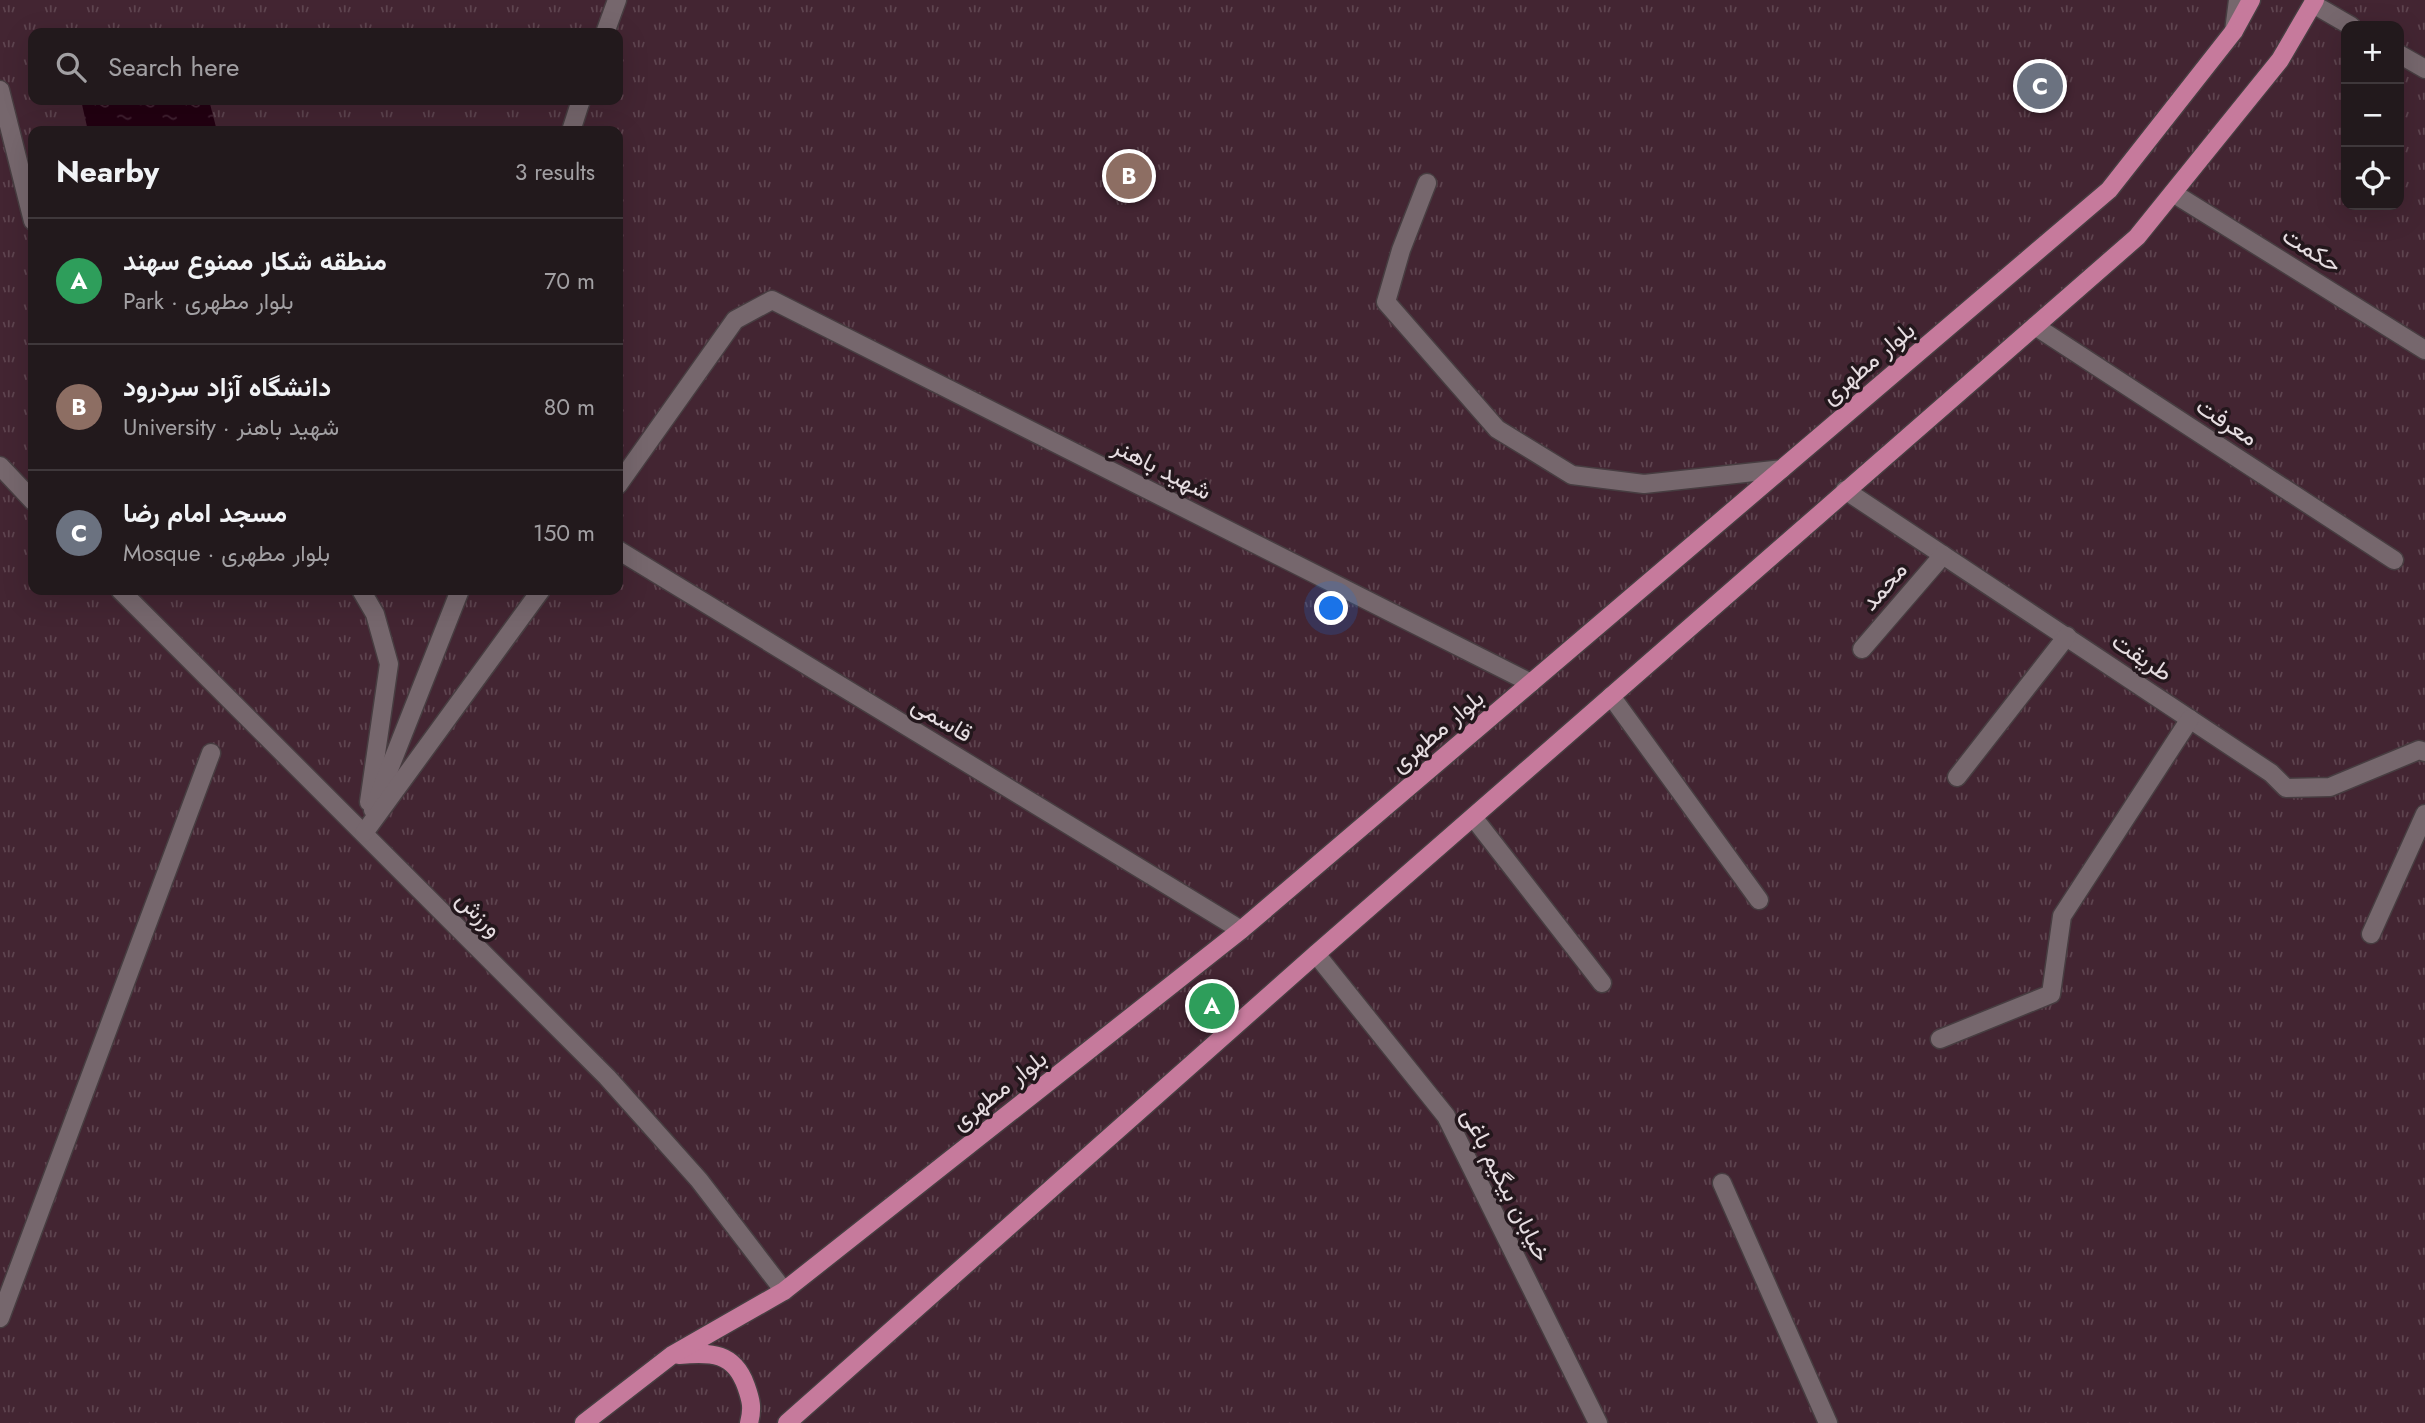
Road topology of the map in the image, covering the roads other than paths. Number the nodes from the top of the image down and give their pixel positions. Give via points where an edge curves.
1 (617, 0) edge
2 (2238, 0) edge
3 (2251, 0) edge
4 (2314, 2) edge
5 (2343, 21) edge
6 (607, 28) edge
7 (2234, 31) junction
8 (2404, 57) edge
9 (2425, 69) edge
10 (0, 90) edge
11 (579, 105) edge
12 (573, 126) edge
13 (1427, 183) dead end
14 (2173, 193) junction
15 (28, 200) edge
16 (2035, 326) junction
17 (2425, 350) edge
18 (0, 466) edge
19 (1782, 469) junction
20 (623, 478) edge
21 (1845, 489) junction
22 (28, 495) edge
23 (623, 553) edge
24 (1943, 555) junction
25 (2394, 560) dead end
26 (125, 595) edge
27 (364, 595) edge
28 (458, 595) edge
29 (537, 595) edge
30 (2067, 636) junction
31 (1862, 649) dead end
32 (1531, 683) junction
33 (1611, 696) junction
34 (2190, 719) junction
35 (2425, 752) edge
36 (211, 753) dead end
37 (1957, 777) dead end
38 (2425, 814) edge
39 (1473, 817) junction
40 (364, 833) junction
41 (1759, 900) dead end
42 (1241, 930) junction
43 (2371, 934) dead end
44 (1316, 954) junction
45 (1602, 983) dead end
46 (1940, 1039) dead end
47 (1721, 1183) dead end
48 (784, 1291) junction
49 (0, 1318) edge
50 (672, 1355) junction
51 (590, 1420) edge
52 (750, 1423) edge
53 (787, 1423) edge
54 (1598, 1423) edge
55 (1828, 1423) edge

1 - 6 street
2 - 7 street
3 - 7 main road, بلوار مطهری
4 - 5 street
4 - 14 main road via 2280,60
7 - 19 main road, بلوار مطهری via 2109,190
8 - 9 street
10 - 15 street
11 - 12 street
13 - 19 street via 1385,302 1497,429 1572,475 1644,484
14 - 16 main road via 2137,237
14 - 17 street, حکمت
16 - 21 main road
16 - 25 street, معرفت
18 - 22 street
19 - 32 main road, بلوار مطهری
20 - 32 street, شهید باهنر via 735,320 772,300
21 - 24 street, طریقت
21 - 33 main road
23 - 42 street, قاسمی
24 - 30 street, طریقت
24 - 31 street, محمد
26 - 40 street, ورزش
27 - 40 street via 376,614 389,664
28 - 40 street
29 - 40 street
30 - 34 street, طریقت
30 - 37 street
32 - 42 main road, بلوار مطهری
33 - 39 main road
33 - 41 street
34 - 35 street, طریقت via 2286,788 2330,787 2419,750
34 - 46 street via 2062,916 2051,993
36 - 49 street
38 - 43 street
39 - 44 main road
39 - 45 street
40 - 48 street, ورزش via 607,1077 699,1180
42 - 48 main road, بلوار مطهری
44 - 53 main road
44 - 54 street, خیابان بیگیم باغی via 1446,1116
47 - 55 street
48 - 50 main road, بلوار مطهری
50 - 51 main road, بلوار مطهری
50 - 52 main road via 709,1352 731,1360 753,1407

